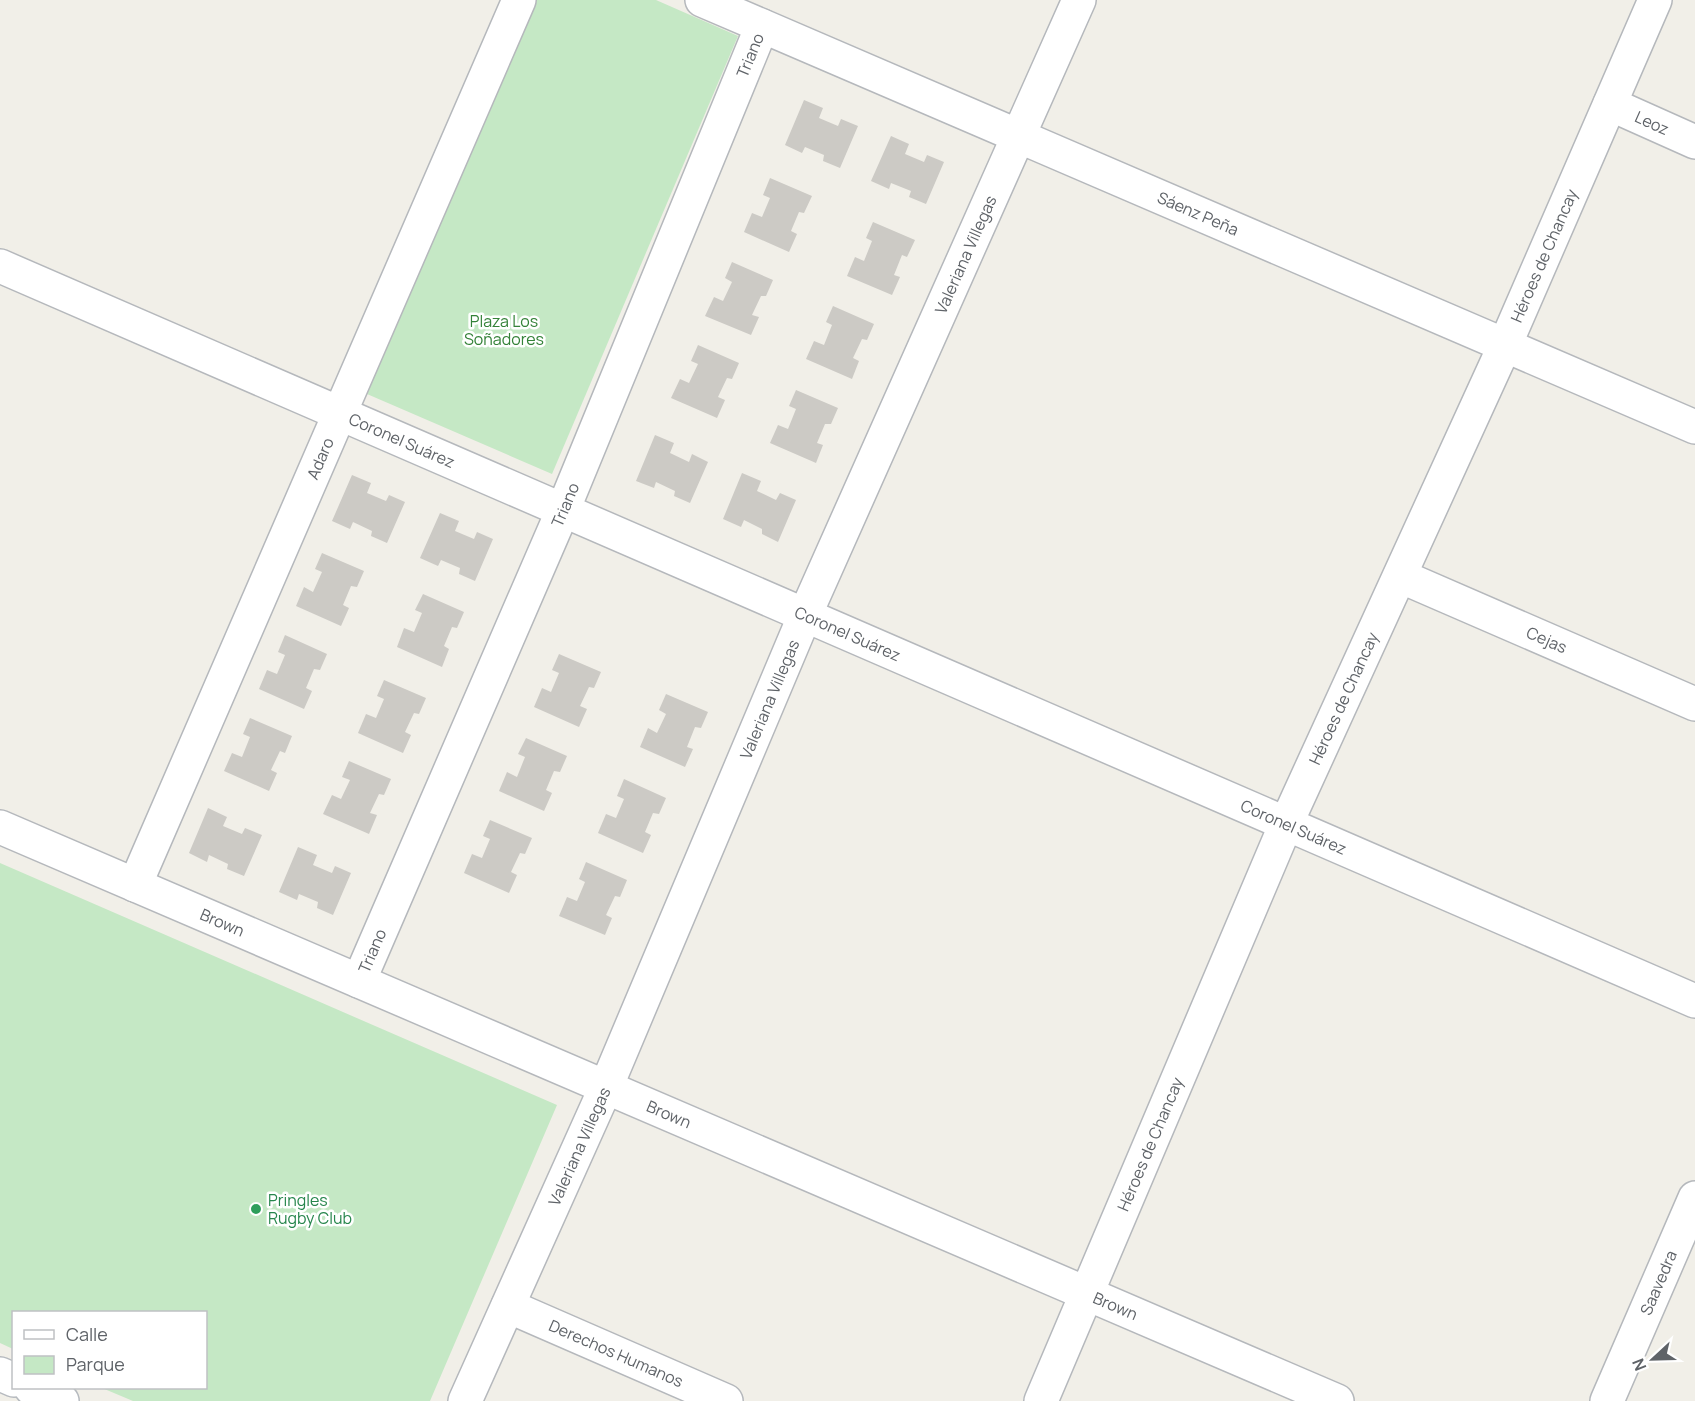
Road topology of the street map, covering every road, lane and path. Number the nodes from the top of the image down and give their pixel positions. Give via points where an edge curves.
1 (519, 0) edge
2 (702, 0) edge
3 (1079, 0) edge
4 (1655, 0) edge
5 (762, 26) junction
6 (1610, 104) junction
7 (1019, 136) junction
8 (1695, 142) edge
9 (0, 266) edge
10 (1505, 345) junction
11 (340, 414) junction
12 (1695, 427) edge
13 (563, 510) junction
14 (1400, 576) junction
15 (805, 615) junction
16 (1695, 704) edge
17 (1286, 824) junction
18 (0, 827) edge
19 (135, 885) junction
20 (359, 981) junction
21 (1695, 1001) edge
22 (606, 1087) junction
23 (1695, 1197) edge
24 (1086, 1292) junction
25 (508, 1306) junction
26 (33, 1389) edge
27 (62, 1401) edge
28 (465, 1401) edge
29 (726, 1401) edge
30 (1041, 1401) edge
31 (1337, 1401) edge
32 (1607, 1401) edge

1 - 11 street, Adaro
2 - 5 street, Sáenz Peña
3 - 7 street, Valeriana Villegas
4 - 6 street, Héroes de Chancay
5 - 7 street, Sáenz Peña
5 - 13 street, Triano
6 - 8 street, Leoz
6 - 10 street, Héroes de Chancay
7 - 10 street, Sáenz Peña
7 - 15 street, Valeriana Villegas
9 - 11 street, Coronel Suárez
10 - 12 street, Sáenz Peña
10 - 14 street, Héroes de Chancay
11 - 13 street, Coronel Suárez
11 - 19 street, Adaro
13 - 15 street, Coronel Suárez
13 - 20 street, Triano
14 - 16 street, Cejas
14 - 17 street, Héroes de Chancay
15 - 17 street, Coronel Suárez
15 - 22 street, Valeriana Villegas
17 - 21 street, Coronel Suárez
17 - 24 street, Héroes de Chancay
18 - 19 street, Brown
19 - 20 street, Brown
20 - 22 street, Brown
22 - 24 street, Brown
22 - 25 street, Valeriana Villegas
23 - 32 street, Saavedra
24 - 30 street, Héroes de Chancay
24 - 31 street, Brown
25 - 28 street, Valeriana Villegas
25 - 29 street, Derechos Humanos
26 - 27 street

